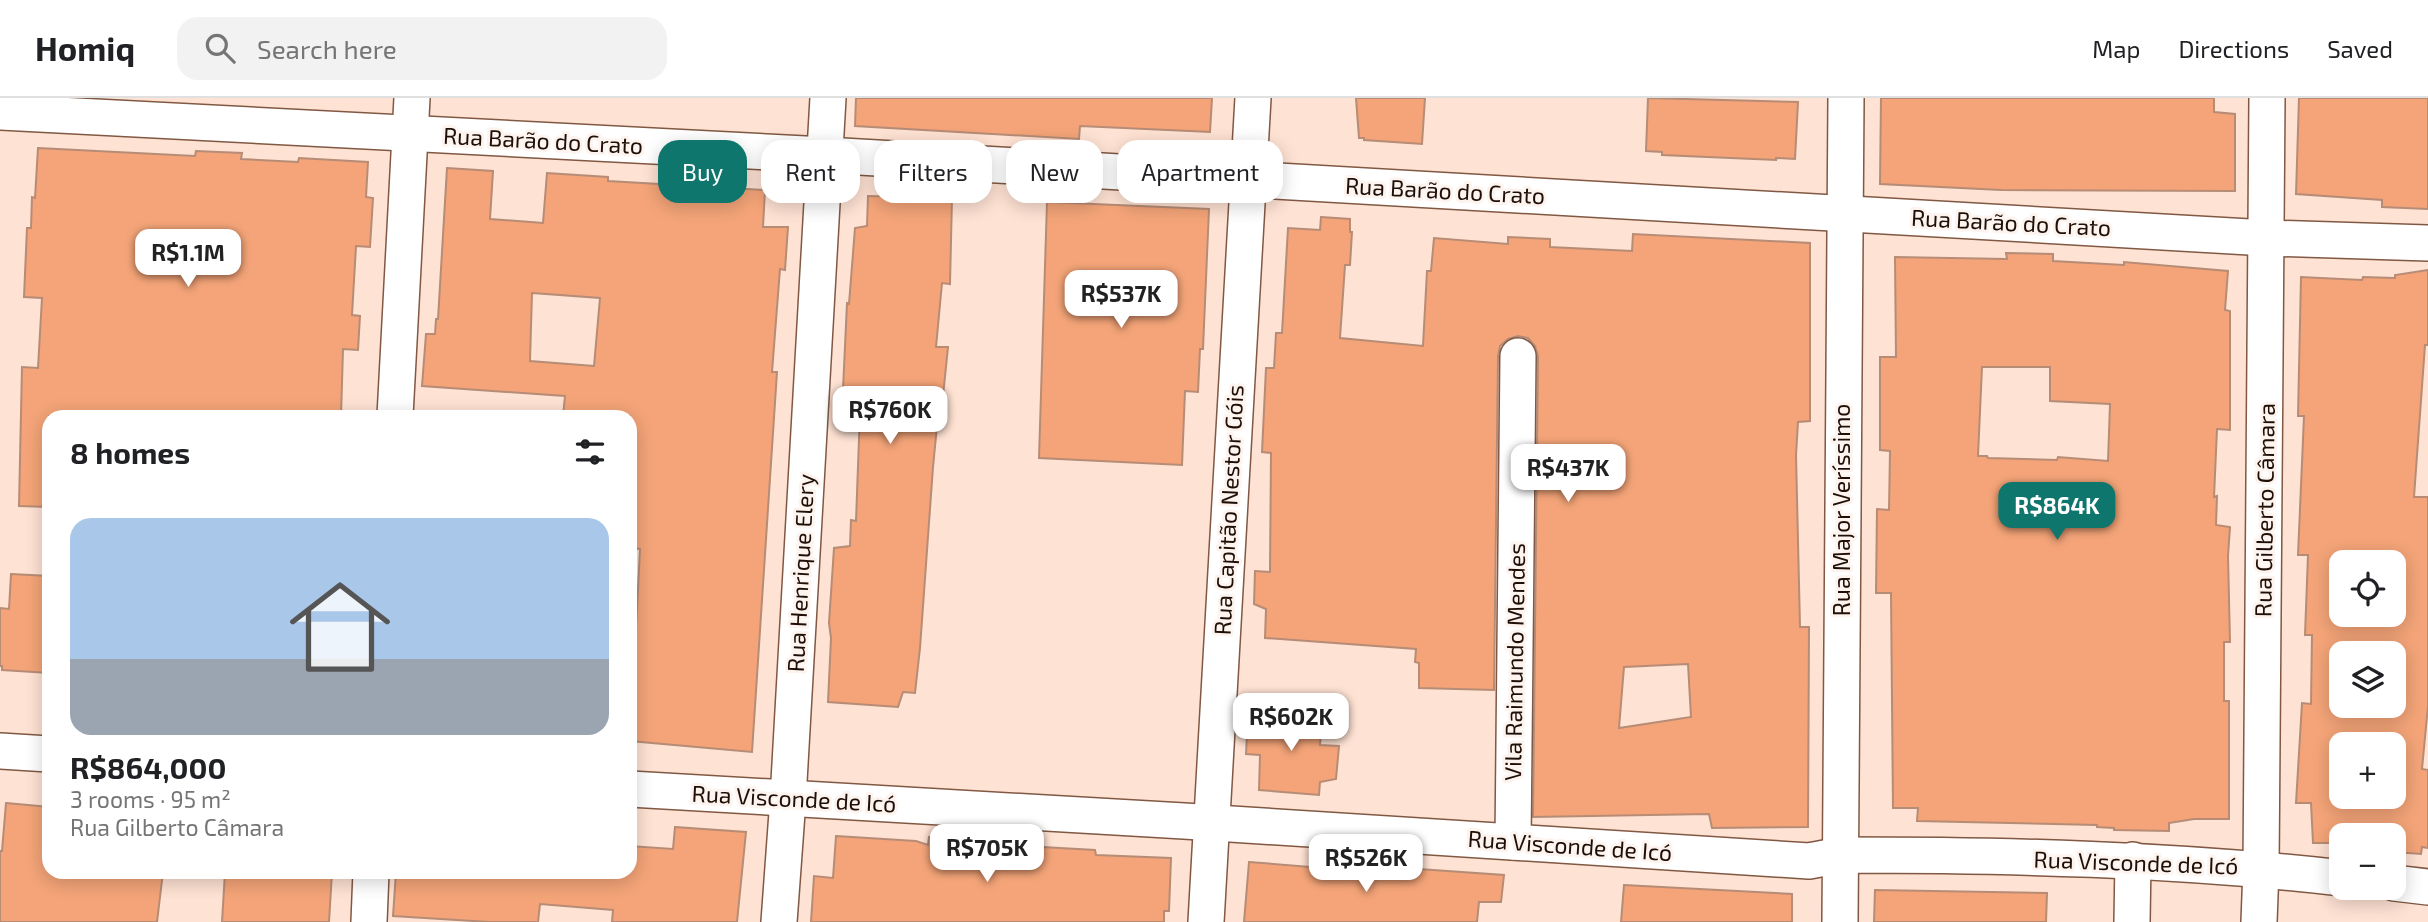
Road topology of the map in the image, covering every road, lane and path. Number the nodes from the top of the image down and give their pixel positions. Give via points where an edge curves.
1 (412, 98) edge
2 (828, 98) edge
3 (1253, 98) edge
4 (1846, 98) edge
5 (2267, 98) edge
6 (0, 112) edge
7 (410, 134) junction
8 (826, 140) edge
9 (1250, 140) edge
10 (761, 152) edge
11 (860, 157) edge
12 (1117, 173) edge
13 (1283, 183) edge
14 (822, 203) edge
15 (1247, 203) edge
16 (1844, 213) junction
17 (2267, 238) junction
18 (2428, 243) edge
19 (1518, 356) dead end
20 (395, 410) edge
21 (0, 751) edge
22 (42, 754) edge
23 (637, 789) edge
24 (788, 799) junction
25 (1211, 824) junction
26 (1513, 842) junction
27 (1841, 855) junction
28 (2133, 860) junction
29 (2261, 869) junction
30 (2329, 877) edge
31 (372, 879) edge
32 (2406, 884) edge
33 (2428, 887) edge
34 (369, 922) edge
35 (779, 922) edge
36 (1206, 922) edge
37 (1840, 922) edge
38 (2132, 922) edge
39 (2259, 922) edge

1 - 7 street
2 - 8 street, Rua Henrique Elery
3 - 9 street, Rua Capitão Nestor Góis
4 - 16 street, Rua Major Veríssimo
5 - 17 street, Rua Gilberto Câmara
6 - 7 street, Rua Barão do Crato
7 - 10 street, Rua Barão do Crato
7 - 20 street
11 - 12 street, Rua Barão do Crato
13 - 16 street, Rua Barão do Crato
14 - 24 street, Rua Henrique Elery
15 - 25 street, Rua Capitão Nestor Góis
16 - 17 street, Rua Barão do Crato
16 - 27 street, Rua Major Veríssimo
17 - 18 street, Rua Barão do Crato
17 - 29 street, Rua Gilberto Câmara
19 - 26 street, Vila Raimundo Mendes
21 - 22 street
23 - 24 street, Rua Visconde de Icó
24 - 25 street, Rua Visconde de Icó
24 - 35 street, Rua Henrique Elery
25 - 26 street, Rua Visconde de Icó
25 - 36 street, Rua Capitão Nestor Góis
26 - 27 street, Rua Visconde de Icó via 1809,861
27 - 28 street, Rua Visconde de Icó
27 - 37 street, Rua Major Veríssimo
28 - 29 street, Rua Visconde de Icó
28 - 38 street
29 - 30 street, Rua Visconde de Icó
29 - 39 street, Rua Gilberto Câmara
31 - 34 street
32 - 33 street

